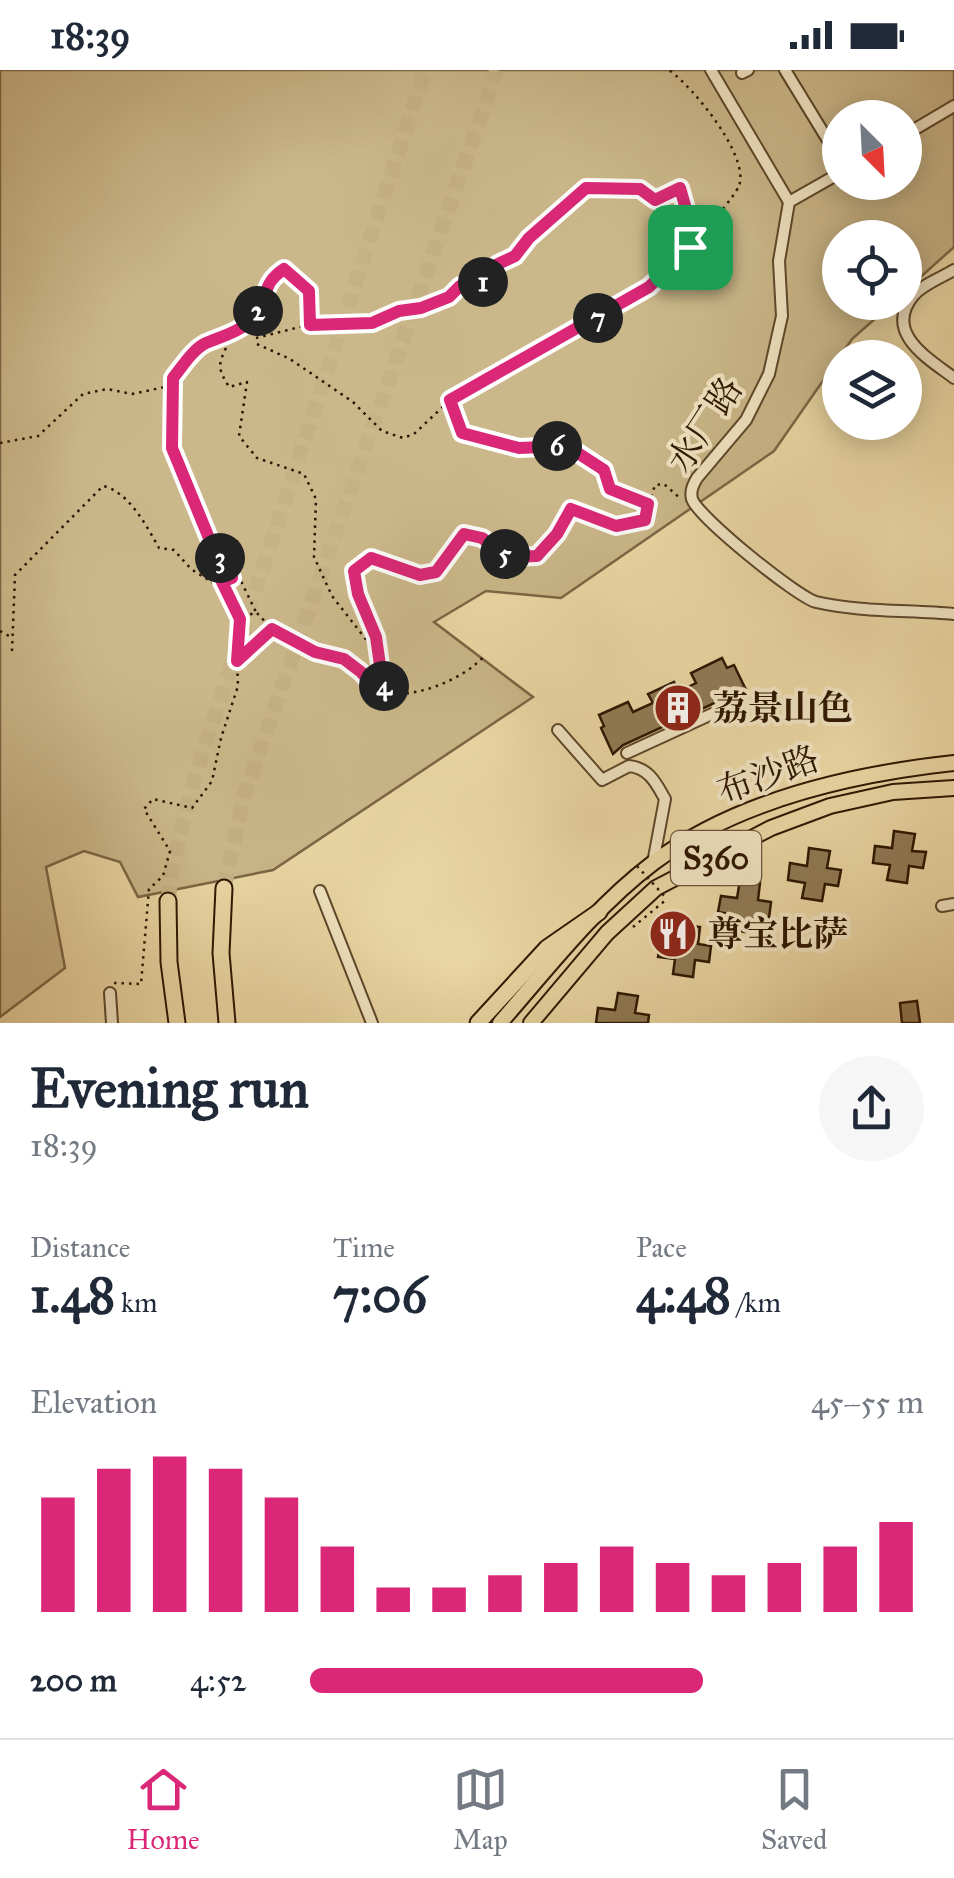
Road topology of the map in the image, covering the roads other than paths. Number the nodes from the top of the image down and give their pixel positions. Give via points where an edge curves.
1 (711, 70) edge
2 (785, 70) edge
3 (954, 106) edge
4 (922, 124) edge
5 (822, 131) edge
6 (822, 183) edge
7 (790, 202) junction
8 (954, 270) edge
9 (954, 378) edge
10 (954, 614) edge
11 (725, 708) dead end
12 (558, 730) dead end
13 (627, 753) dead end
14 (954, 763) edge
15 (887, 770) junction
16 (954, 788) edge
17 (892, 792) junction
18 (653, 863) junction
19 (224, 888) tunnel mouth
20 (320, 892) dead end
21 (168, 901) tunnel mouth
22 (599, 912) junction
23 (170, 962) junction
24 (110, 993) road end
25 (112, 1023) edge
26 (169, 1023) edge
27 (176, 1023) edge
28 (228, 1023) edge
29 (372, 1023) edge
30 (478, 1023) edge
31 (500, 1023) edge
32 (531, 1023) edge

1 - 7 street
2 - 5 street
3 - 4 street
6 - 7 street
7 - 10 street, 水厂路 via 779,261 782,316 769,374 746,420 697,478 691,489 696,506 811,601
8 - 9 street via 910,298 905,330 913,348
11 - 13 street
12 - 18 street via 602,780 629,766 652,776 665,799
14 - 15 main road, 布沙路 / S360
15 - 17 main road
15 - 18 main road, 布沙路 / S360 via 824,784 704,830
16 - 17 main road, 布沙路 / S360
17 - 32 main road, 布沙路 / S360 via 771,828 656,888 608,932
18 - 22 main road, 布沙路 / S360
19 - 28 highway
20 - 29 street
21 - 23 highway
22 - 30 highway via 547,948
22 - 31 main road, 布沙路 / S360
23 - 26 highway
23 - 27 highway
24 - 25 street

